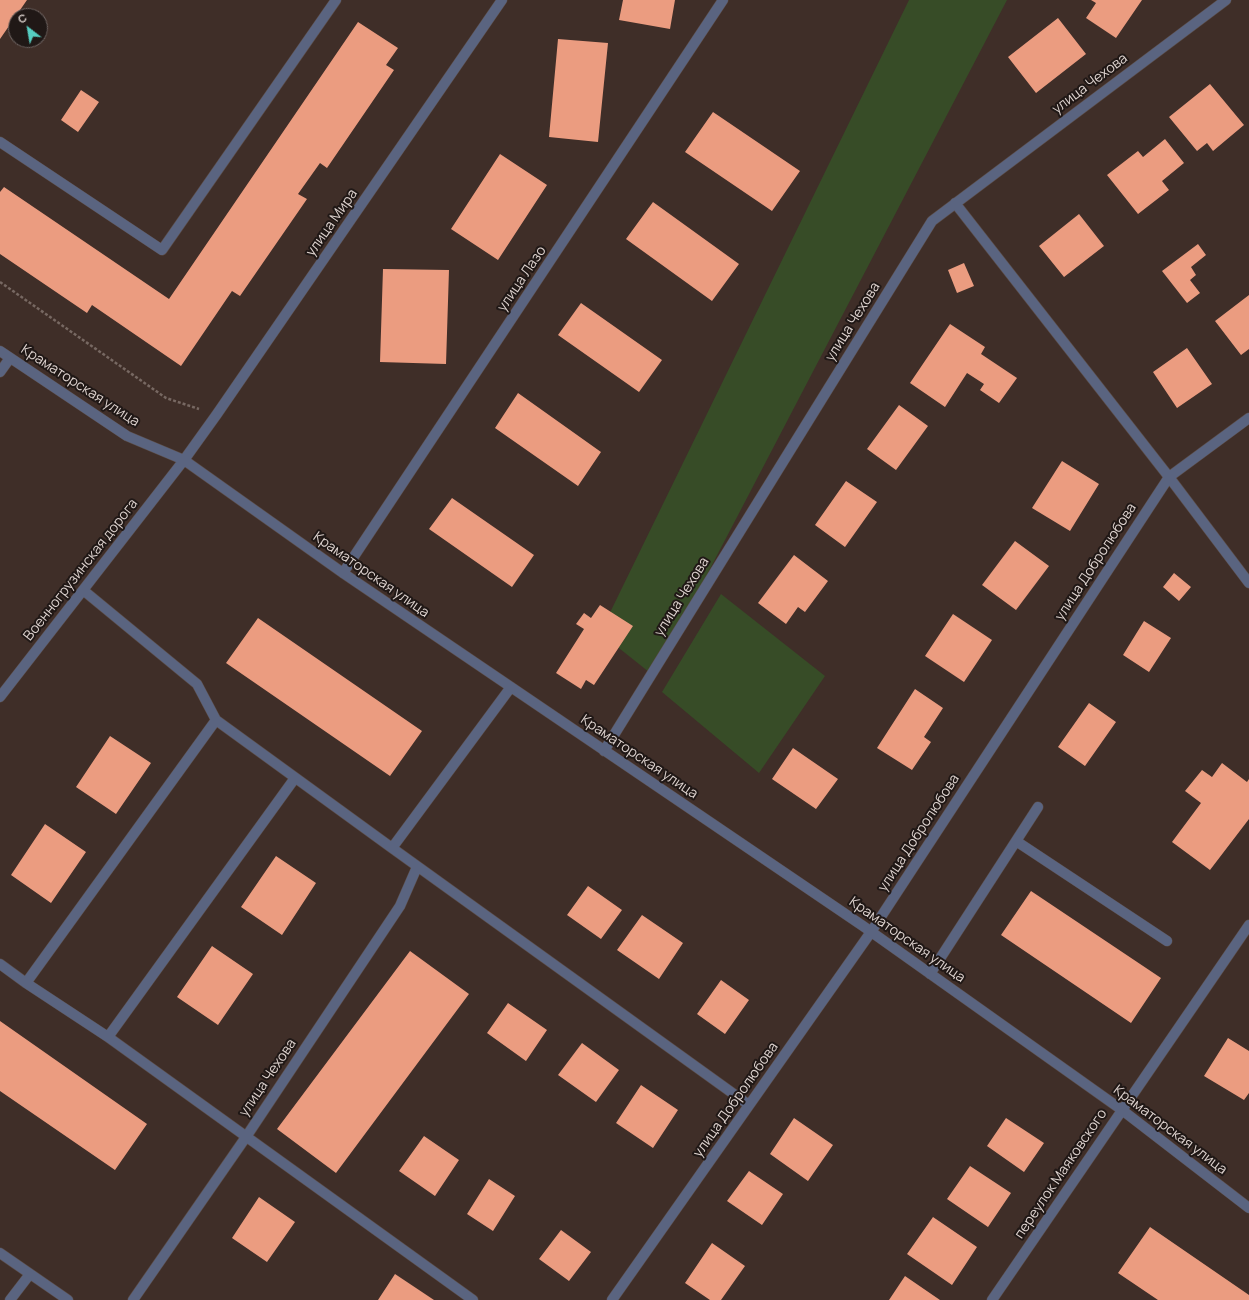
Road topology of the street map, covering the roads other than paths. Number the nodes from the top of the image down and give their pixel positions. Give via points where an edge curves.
1 (336, 0) edge
2 (502, 0) edge
3 (723, 0) edge
4 (1226, 0) edge
5 (0, 142) edge
6 (955, 203) junction
7 (0, 351) edge
8 (10, 358) junction
9 (0, 372) edge
10 (1249, 418) edge
11 (184, 460) junction
12 (1169, 477) junction
13 (343, 573) junction
14 (1249, 584) edge
15 (83, 590) junction
16 (511, 687) junction
17 (0, 697) edge
18 (216, 720) junction
19 (604, 750) junction
20 (295, 778) junction
21 (1038, 807) dead end
22 (1016, 841) junction
23 (392, 848) junction
24 (417, 867) junction
25 (1249, 925) edge
26 (871, 932) junction
27 (1167, 941) dead end
28 (0, 964) edge
29 (930, 974) junction
30 (26, 983) junction
31 (108, 1037) junction
32 (749, 1105) junction
33 (1122, 1110) junction
34 (246, 1136) junction
35 (1249, 1208) edge
36 (0, 1254) edge
37 (30, 1274) junction
38 (10, 1300) edge
39 (68, 1300) edge
40 (133, 1300) edge
41 (472, 1300) edge
42 (612, 1300) edge
43 (992, 1300) edge

1 - 5 street via 162,250
2 - 11 street, улица Мира
3 - 13 street, улица Лазо
4 - 6 street, улица Чехова
6 - 12 street
6 - 19 street, улица Чехова via 932,221
7 - 8 street, Краматорская улица
8 - 9 street
8 - 11 street, Краматорская улица via 127,436
10 - 12 street, улица Добролюбова
11 - 13 street, Краматорская улица
11 - 15 street, Военногрузинская дорога
12 - 14 street
12 - 26 street, улица Добролюбова
13 - 16 street, Краматорская улица
15 - 17 street, Военногрузинская дорога
15 - 18 street via 197,684
16 - 19 street, Краматорская улица
16 - 23 street
18 - 20 street
18 - 30 street
19 - 26 street, Краматорская улица
20 - 23 street
20 - 31 street
21 - 22 street
22 - 27 street
22 - 29 street
23 - 24 street
24 - 32 street
24 - 34 street, улица Чехова via 400,906
25 - 33 street, переулок Маяковского
26 - 29 street, Краматорская улица
26 - 32 street, улица Добролюбова
28 - 30 street
29 - 33 street, Краматорская улица
30 - 31 street
31 - 34 street
32 - 42 street, улица Добролюбова
33 - 35 street, Краматорская улица
33 - 43 street, переулок Маяковского
34 - 40 street, улица Чехова
34 - 41 street
36 - 37 street
37 - 38 street
37 - 39 street

